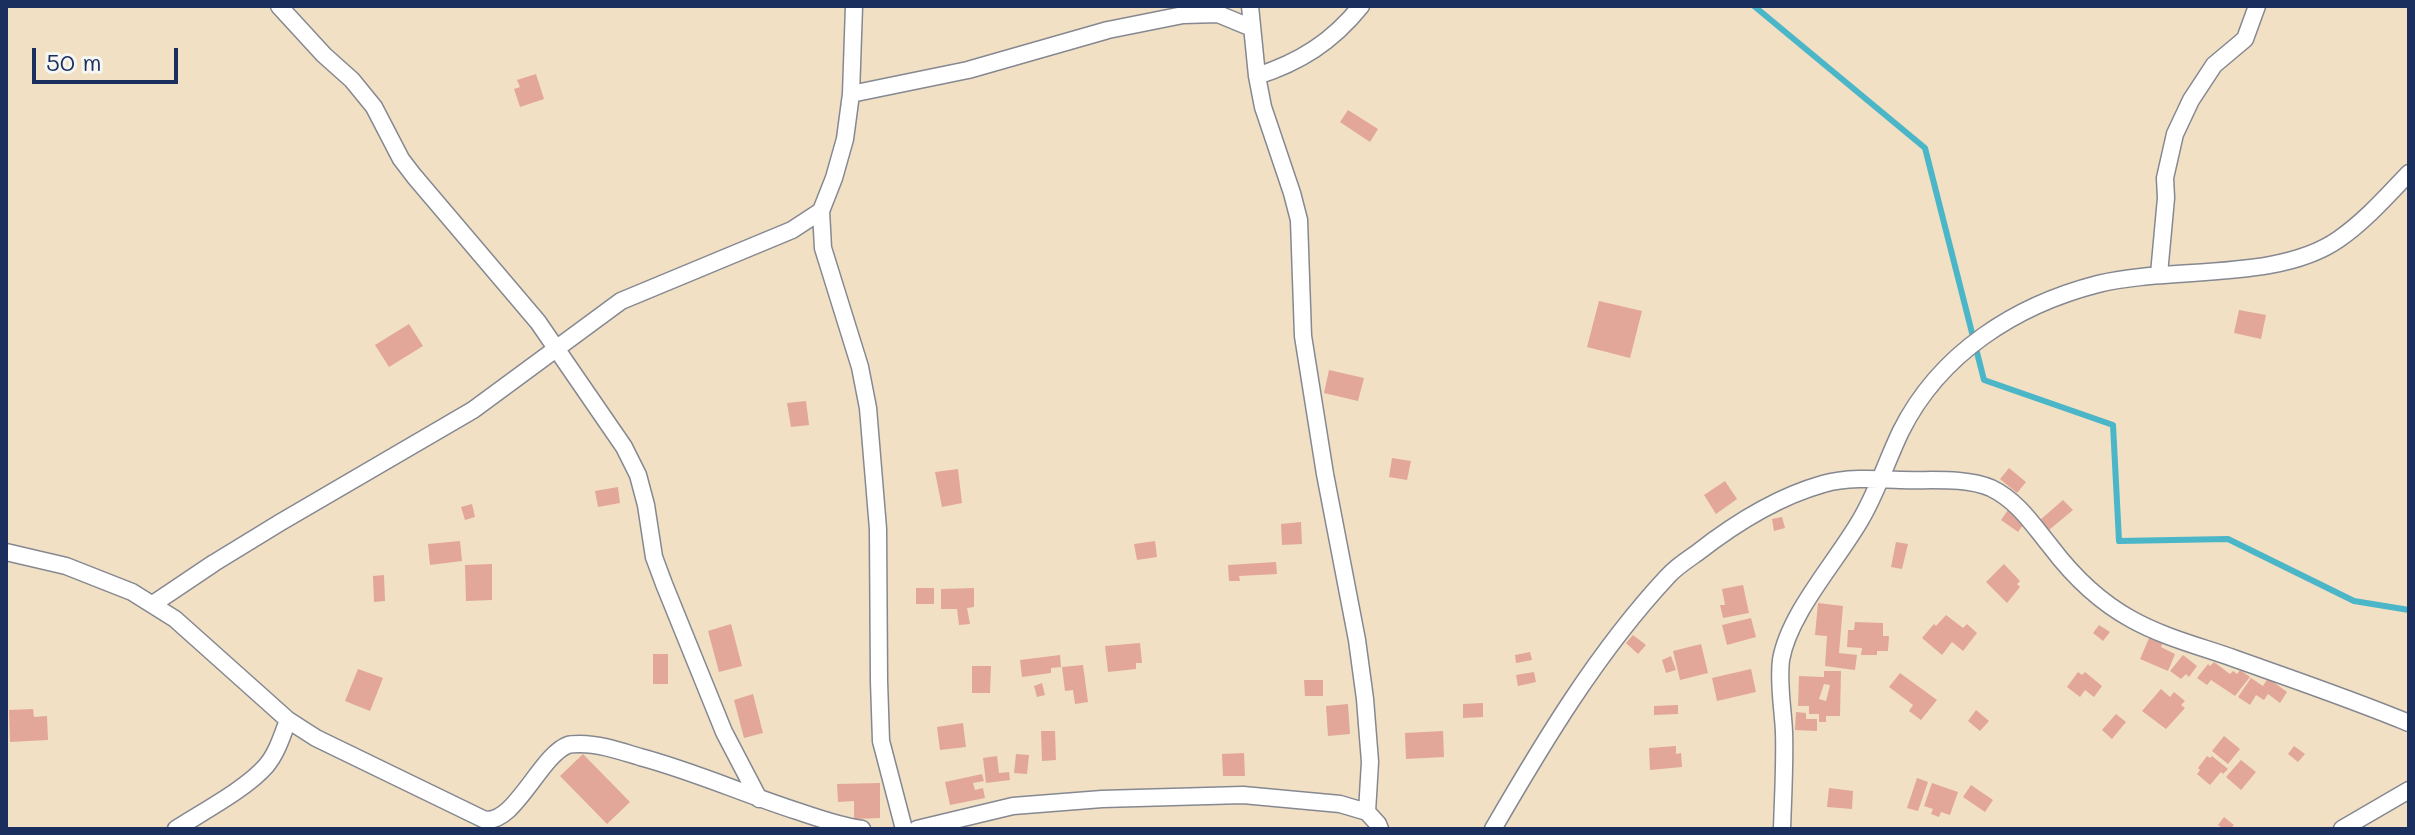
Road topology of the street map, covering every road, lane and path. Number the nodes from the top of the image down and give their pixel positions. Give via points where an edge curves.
1 (279, 6) edge
2 (854, 6) edge
3 (1250, 6) edge
4 (1361, 6) edge
5 (2257, 6) edge
6 (1252, 28) junction
7 (1257, 76) junction
8 (851, 94) junction
9 (2409, 173) edge
10 (821, 211) junction
11 (2159, 274) junction
12 (556, 348) junction
13 (1879, 479) junction
14 (6, 552) edge
15 (153, 604) junction
16 (288, 720) junction
17 (2409, 723) edge
18 (2409, 790) edge
19 (759, 799) junction
20 (1380, 824) edge
21 (176, 829) edge
22 (862, 829) edge
23 (904, 829) edge
24 (917, 829) edge
25 (1493, 829) edge
26 (1782, 829) edge
27 (2342, 829) edge

1 - 12 street via 367,98 414,176
2 - 8 street
3 - 6 street
4 - 7 street via 1316,50
5 - 11 street via 2245,39 2214,65 2175,134 2165,178
6 - 7 street
6 - 8 street via 1218,14 1183,15
7 - 20 street via 1299,220 1303,336 1357,640
8 - 10 street via 845,139
9 - 11 street via 2337,241 2311,253 2258,266
10 - 12 street via 792,230 621,301
10 - 23 street via 823,248 868,408 878,529 881,741
11 - 13 street via 2060,295 1980,337 1913,409
12 - 15 street via 473,410
12 - 19 street via 610,424 638,475 664,584 724,732
13 - 17 street via 1957,481 1994,490 2030,519 2092,592 2131,619
13 - 25 street via 1826,483 1788,496 1729,528 1670,574 1553,728
13 - 26 street via 1863,517 1787,638 1781,662
14 - 15 street via 90,574
15 - 16 street
16 - 19 street via 490,821 508,811 567,745 604,747 656,761
16 - 21 street via 264,768
18 - 27 street
19 - 22 street
20 - 24 street via 1340,804 1243,795 1013,806

